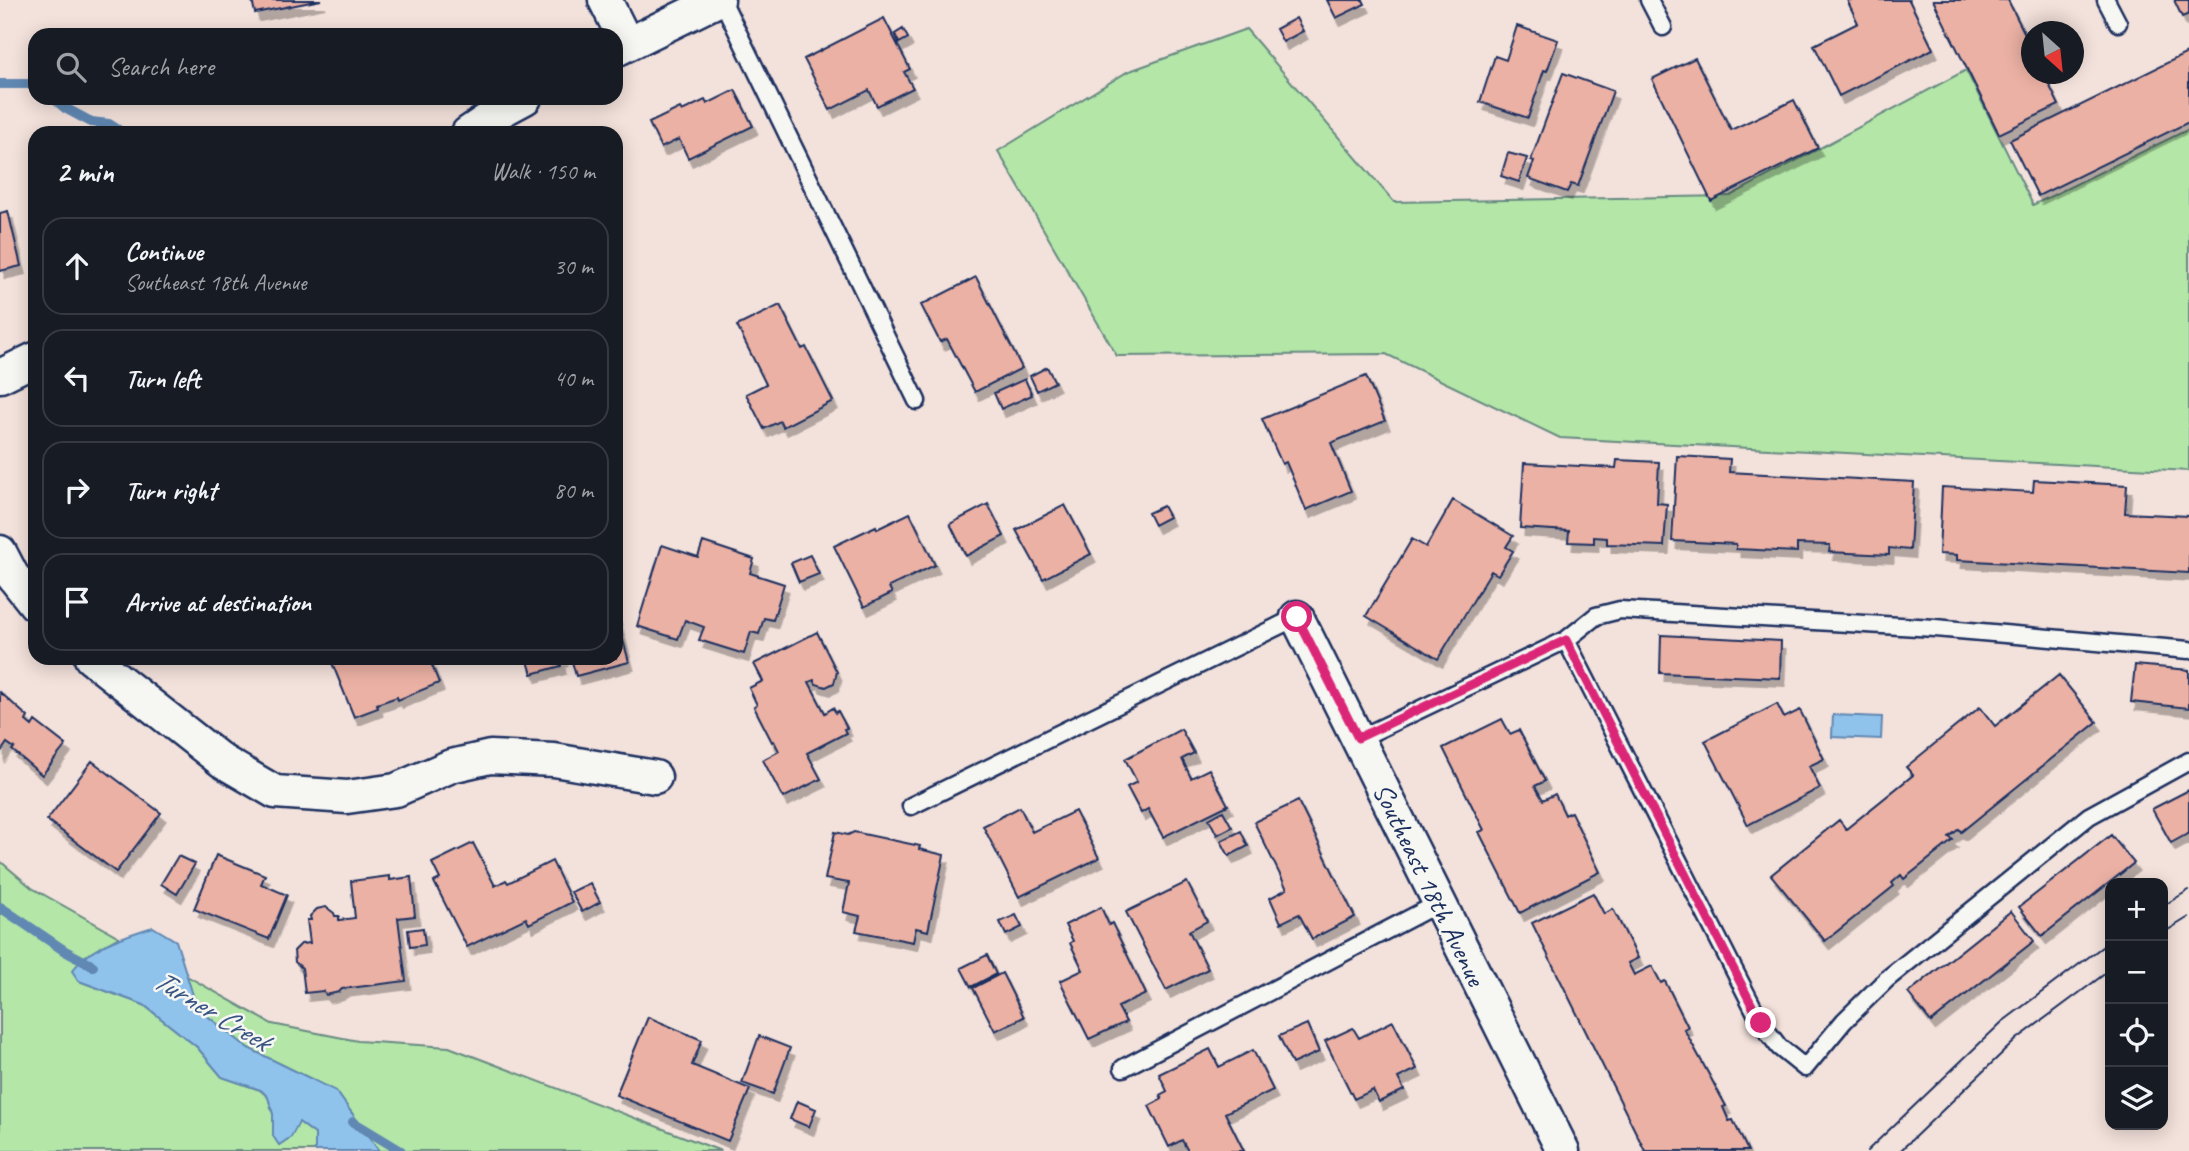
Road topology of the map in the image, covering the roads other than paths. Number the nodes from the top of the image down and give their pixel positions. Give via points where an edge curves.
1 (605, 0) edge
2 (720, 0) edge
3 (1649, 0) edge
4 (2106, 0) edge
5 (2118, 23) dead end
6 (1663, 27) dead end
7 (615, 28) edge
8 (623, 47) edge
9 (512, 105) edge
10 (478, 126) edge
11 (28, 362) edge
12 (0, 376) edge
13 (917, 401) dead end
14 (0, 552) edge
15 (28, 595) edge
16 (1297, 617) joint
17 (1566, 640) junction
18 (2189, 650) edge
19 (100, 665) edge
20 (1358, 738) junction
21 (2189, 761) edge
22 (655, 777) dead end
23 (911, 806) dead end
24 (1439, 903) junction
25 (1123, 1068) dead end
26 (1563, 1151) edge

1 - 7 street
2 - 8 street
2 - 13 lane
3 - 6 lane
4 - 5 lane
9 - 10 street
11 - 12 street
14 - 15 street
16 - 20 street, Southeast 18th Avenue
16 - 23 lane
17 - 18 lane via 1596,616 1620,611 1934,628
17 - 20 lane
17 - 21 lane via 1761,1023 1779,1047 1805,1068 1887,979 2089,816
19 - 22 street via 222,761 275,792 347,797 396,790 451,766 490,757 554,760
20 - 24 street, Southeast 18th Avenue
24 - 25 lane
24 - 26 street, Southeast 18th Avenue

